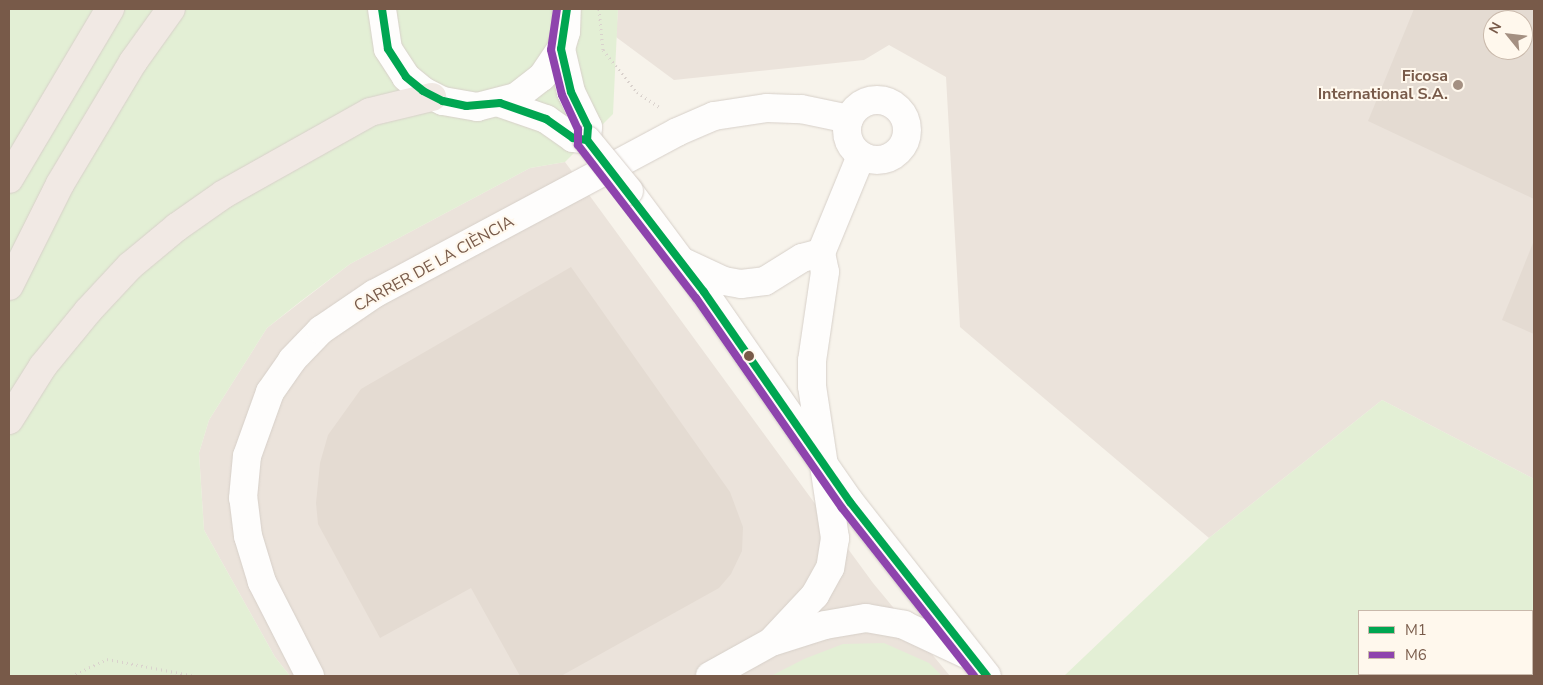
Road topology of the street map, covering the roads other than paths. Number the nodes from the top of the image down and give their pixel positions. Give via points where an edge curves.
1 (110, 9) edge
2 (171, 9) edge
3 (382, 9) edge
4 (568, 9) edge
5 (561, 49) junction
6 (432, 97) junction
7 (500, 103) junction
8 (849, 119) junction
9 (587, 140) junction
10 (861, 156) junction
11 (9, 179) edge
12 (820, 253) junction
13 (681, 261) junction
14 (9, 286) edge
15 (9, 420) edge
16 (822, 462) junction
17 (771, 642) junction
18 (979, 667) edge
19 (310, 676) edge
20 (710, 676) edge

1 - 11 highway
2 - 14 highway via 133,62 60,184
3 - 6 street via 385,39 393,60 406,77
4 - 5 street
5 - 7 street via 542,77 516,97
5 - 9 street via 571,92 588,127
6 - 7 street via 466,106
6 - 15 highway via 370,112 247,180 177,228 130,266 88,311 43,366
7 - 9 street via 546,119 573,138
8 - 10 street via 846,129 850,144
8 - 10 street via 855,109 876,100 897,108 905,121 903,144 896,154 881,160
8 - 19 street, CARRER DE LA CIÈNCIA via 801,109 767,108 714,116 374,294 321,330 292,360 270,392 247,456 243,498 248,536 262,582
9 - 13 street, bridge
10 - 12 street
12 - 13 street via 802,258 765,281 741,284 724,281
12 - 16 street via 825,272 812,369
13 - 16 street
16 - 17 street via 836,538 830,568 797,618
16 - 18 street
17 - 18 street via 844,620 875,619 904,625
17 - 20 street

